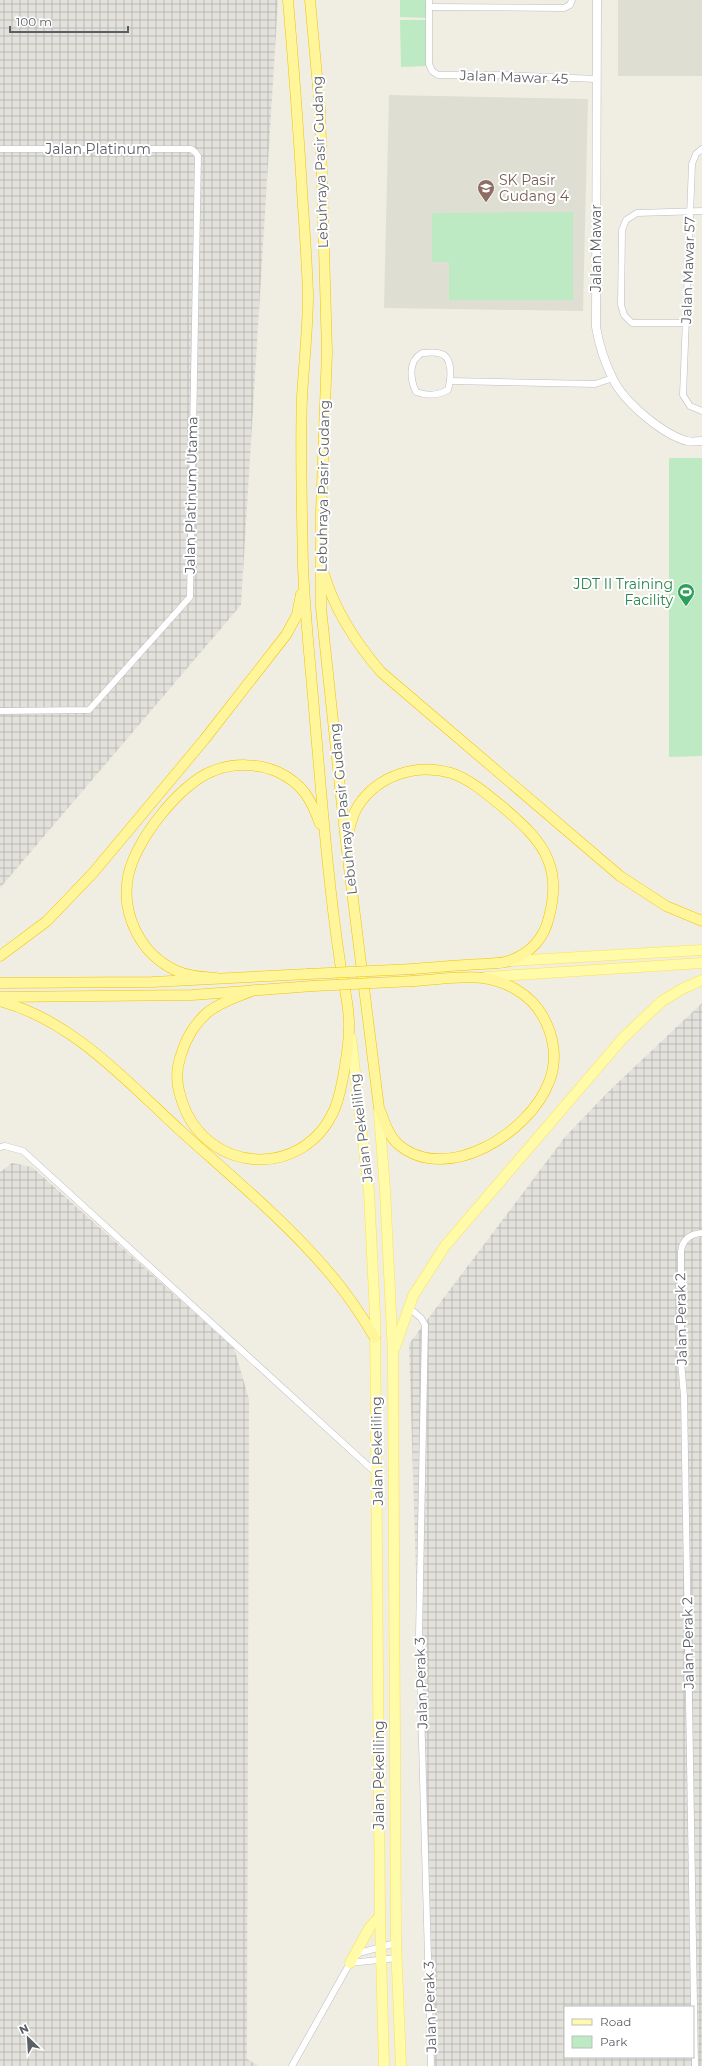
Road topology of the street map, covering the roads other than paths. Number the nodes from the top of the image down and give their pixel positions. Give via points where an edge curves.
1 (288, 0) edge
2 (310, 0) edge
3 (501, 0) edge
4 (597, 0) edge
5 (571, 2) edge
6 (429, 3) edge
7 (501, 8) junction
8 (596, 79) junction
9 (0, 148) edge
10 (702, 149) edge
11 (196, 152) joint
12 (690, 210) junction
13 (702, 211) edge
14 (686, 323) junction
15 (613, 378) junction
16 (450, 381) junction
17 (702, 411) edge
18 (702, 441) edge
19 (303, 569) junction
20 (322, 569) junction
21 (0, 711) edge
22 (325, 839) junction
23 (346, 843) junction
24 (702, 921) edge
25 (702, 950) edge
26 (0, 956) edge
27 (508, 962) junction
28 (702, 963) edge
29 (216, 978) junction
30 (482, 978) junction
31 (702, 980) edge
32 (0, 983) edge
33 (254, 990) junction
34 (0, 997) edge
35 (0, 1001) edge
36 (349, 1026) junction
37 (379, 1108) junction
38 (0, 1147) edge
39 (702, 1233) edge
40 (408, 1308) junction
41 (375, 1338) junction
42 (393, 1354) junction
43 (377, 1474) junction
44 (380, 1916) junction
45 (396, 1943) junction
46 (381, 1946) junction
47 (382, 1958) junction
48 (397, 1958) junction
49 (350, 1963) junction
50 (292, 2066) edge
51 (384, 2066) edge
52 (400, 2066) edge
53 (431, 2066) edge
54 (695, 2066) edge

1 - 19 highway, Lebuhraya Pasir Gudang via 308,294 302,399
2 - 20 highway, Lebuhraya Pasir Gudang via 320,108 327,352 321,513
3 - 7 street
4 - 8 street, Jalan Mawar
5 - 7 street via 564,8
6 - 7 street
6 - 8 street, Jalan Mawar 45 via 429,64 432,71 438,75
8 - 15 street, Jalan Mawar via 596,327 598,341
9 - 11 street, Jalan Platinum via 191,149
10 - 12 street, Jalan Mawar 57 via 696,154 692,164
11 - 21 street, Jalan Platinum Utama via 198,156 190,597 89,710
12 - 13 street
12 - 14 street, Jalan Mawar 57
12 - 14 street via 637,213 626,220 622,230 620,305 624,315 632,323
14 - 17 street, Jalan Mawar 57 via 683,395 690,406
15 - 16 street via 595,384
15 - 18 street, Jalan Mawar via 643,415 670,433 688,441
16 - 16 street via 446,357 439,353 422,353 416,356 412,363 411,382 416,392 439,395 448,390
19 - 22 highway, Lebuhraya Pasir Gudang
19 - 26 highway via 297,616 266,661 93,873 47,921
20 - 23 highway, Lebuhraya Pasir Gudang via 321,608
20 - 24 highway via 344,620 380,672 620,876 666,906
22 - 29 highway via 315,808 304,792 288,778 254,765 232,766 212,771 192,783 157,820 143,841 128,875 127,907 131,921 149,951 163,962 177,971
22 - 36 highway, Jalan Pekeliling
23 - 27 highway via 357,807 377,785 391,777 410,770 431,769 452,773 474,785 526,828 548,860 552,872 553,900 543,935 534,947
23 - 37 highway, Lebuhraya Pasir Gudang
25 - 27 main road
27 - 29 highway, bridge
28 - 30 main road
29 - 32 highway via 152,982
30 - 33 highway, bridge
30 - 37 highway, Lebuhraya Pasir Gudang via 520,992 540,1011 551,1035 554,1061 550,1081 543,1096 522,1120 494,1142 461,1157 446,1159 421,1156 399,1145 388,1130
31 - 40 main road via 662,1001 623,1038 445,1246 421,1282
33 - 34 highway via 128,997
33 - 36 highway via 224,1001 196,1023 186,1038 178,1063 177,1087 185,1113 198,1132 226,1153 253,1160 275,1159 297,1152 312,1141 335,1109 340,1094
35 - 41 highway via 13,1004 45,1019 89,1048 274,1215 332,1275 355,1305
36 - 41 main road, Jalan Pekeliling via 369,1192
37 - 42 main road, Jalan Pekeliling
38 - 43 street via 23,1151
39 - 54 street, Jalan Perak 2 via 687,1237 681,1246
40 - 42 main road
40 - 53 street, Jalan Perak 3 via 422,1318 425,1325 419,1635
41 - 43 main road, Jalan Pekeliling
42 - 45 main road, Jalan Pekeliling
43 - 44 main road, Jalan Pekeliling
44 - 46 main road, Jalan Pekeliling
44 - 49 main road via 367,1931
45 - 46 street
45 - 48 main road, Jalan Pekeliling
46 - 47 main road, Jalan Pekeliling
46 - 49 street via 359,1953
47 - 48 street
47 - 49 street
47 - 51 main road, Jalan Pekeliling
48 - 52 main road, Jalan Pekeliling
49 - 50 street

